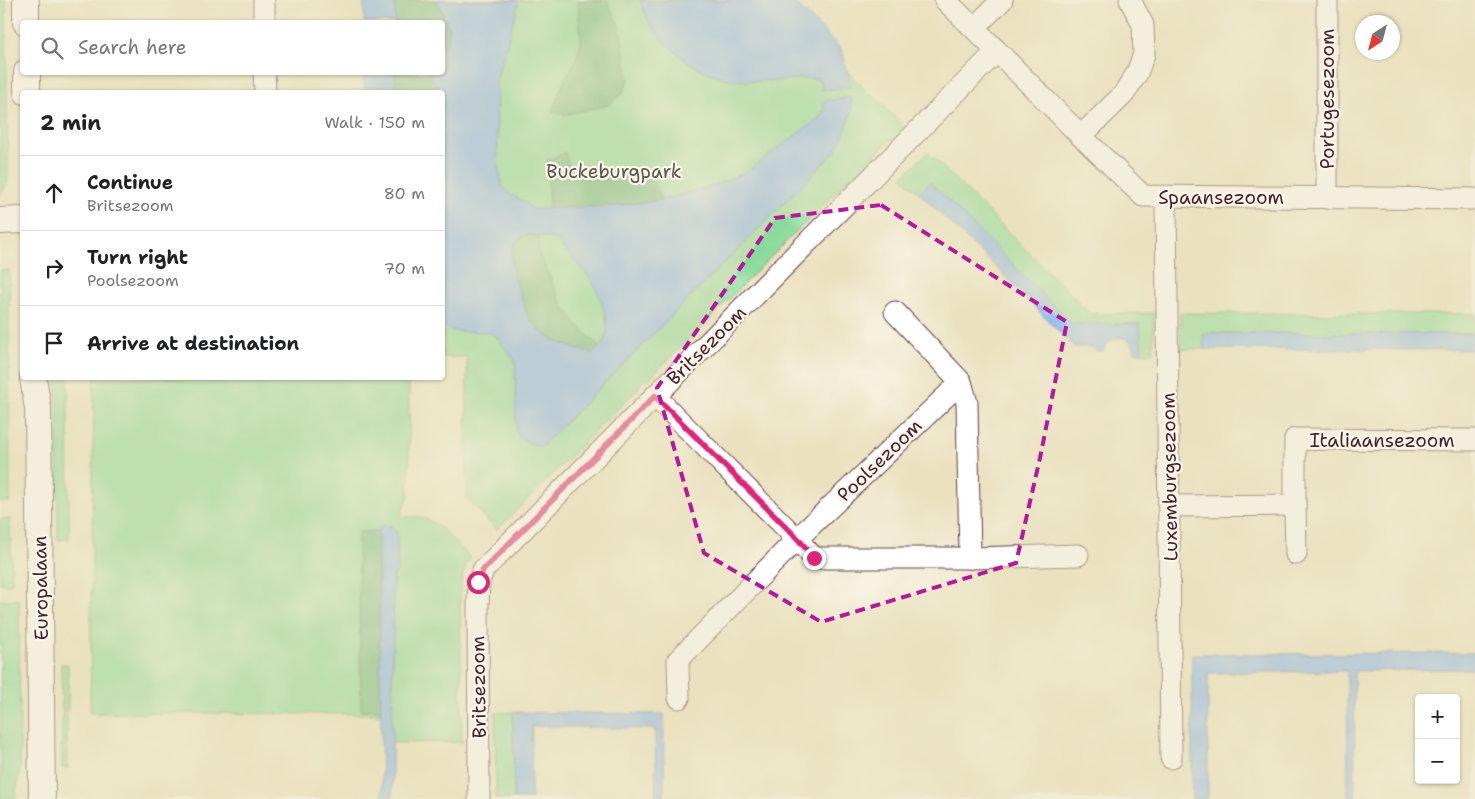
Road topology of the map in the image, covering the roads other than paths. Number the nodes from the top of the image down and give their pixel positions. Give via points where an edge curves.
1 (26, 0) edge
2 (264, 0) edge
3 (945, 0) edge
4 (1002, 0) edge
5 (1130, 0) edge
6 (1327, 0) edge
7 (26, 20) edge
8 (264, 20) edge
9 (974, 28) junction
10 (997, 52) junction
11 (27, 75) edge
12 (264, 75) edge
13 (27, 90) edge
14 (265, 90) edge
15 (1081, 136) junction
16 (1166, 197) junction
17 (1328, 198) junction
18 (1475, 199) edge
19 (20, 220) edge
20 (0, 221) edge
21 (895, 312) dead end
22 (34, 380) edge
23 (961, 382) junction
24 (655, 396) junction
25 (1475, 440) edge
26 (1295, 505) junction
27 (1169, 506) junction
28 (798, 539) junction
29 (1296, 554) dead end
30 (1078, 555) dead end
31 (970, 558) junction
32 (679, 698) dead end
33 (1171, 758) dead end
34 (42, 799) edge
35 (480, 799) edge

1 - 7 street
2 - 8 street
3 - 9 street
4 - 9 street
5 - 15 street via 1143,25 1144,54 1124,94
6 - 17 street, Portugesezoom
9 - 10 street
10 - 15 street, Spaansezoom
10 - 24 street, Britsezoom
11 - 13 street
12 - 14 street
15 - 16 street, Spaansezoom via 1143,196
16 - 17 street, Spaansezoom
16 - 27 street, Luxemburgsezoom
17 - 18 street, Spaansezoom
19 - 20 street
21 - 23 street
22 - 34 street, Europalaan via 38,408
23 - 28 street, Poolsezoom
23 - 31 street via 967,403
24 - 28 street
24 - 35 street, Britsezoom via 483,570 478,582
25 - 26 street, Italiaansezoom via 1295,439
26 - 27 street
26 - 29 street, Italiaansezoom
27 - 33 street, Luxemburgsezoom
28 - 31 street via 814,558
28 - 32 street, Poolsezoom via 678,660
30 - 31 street

